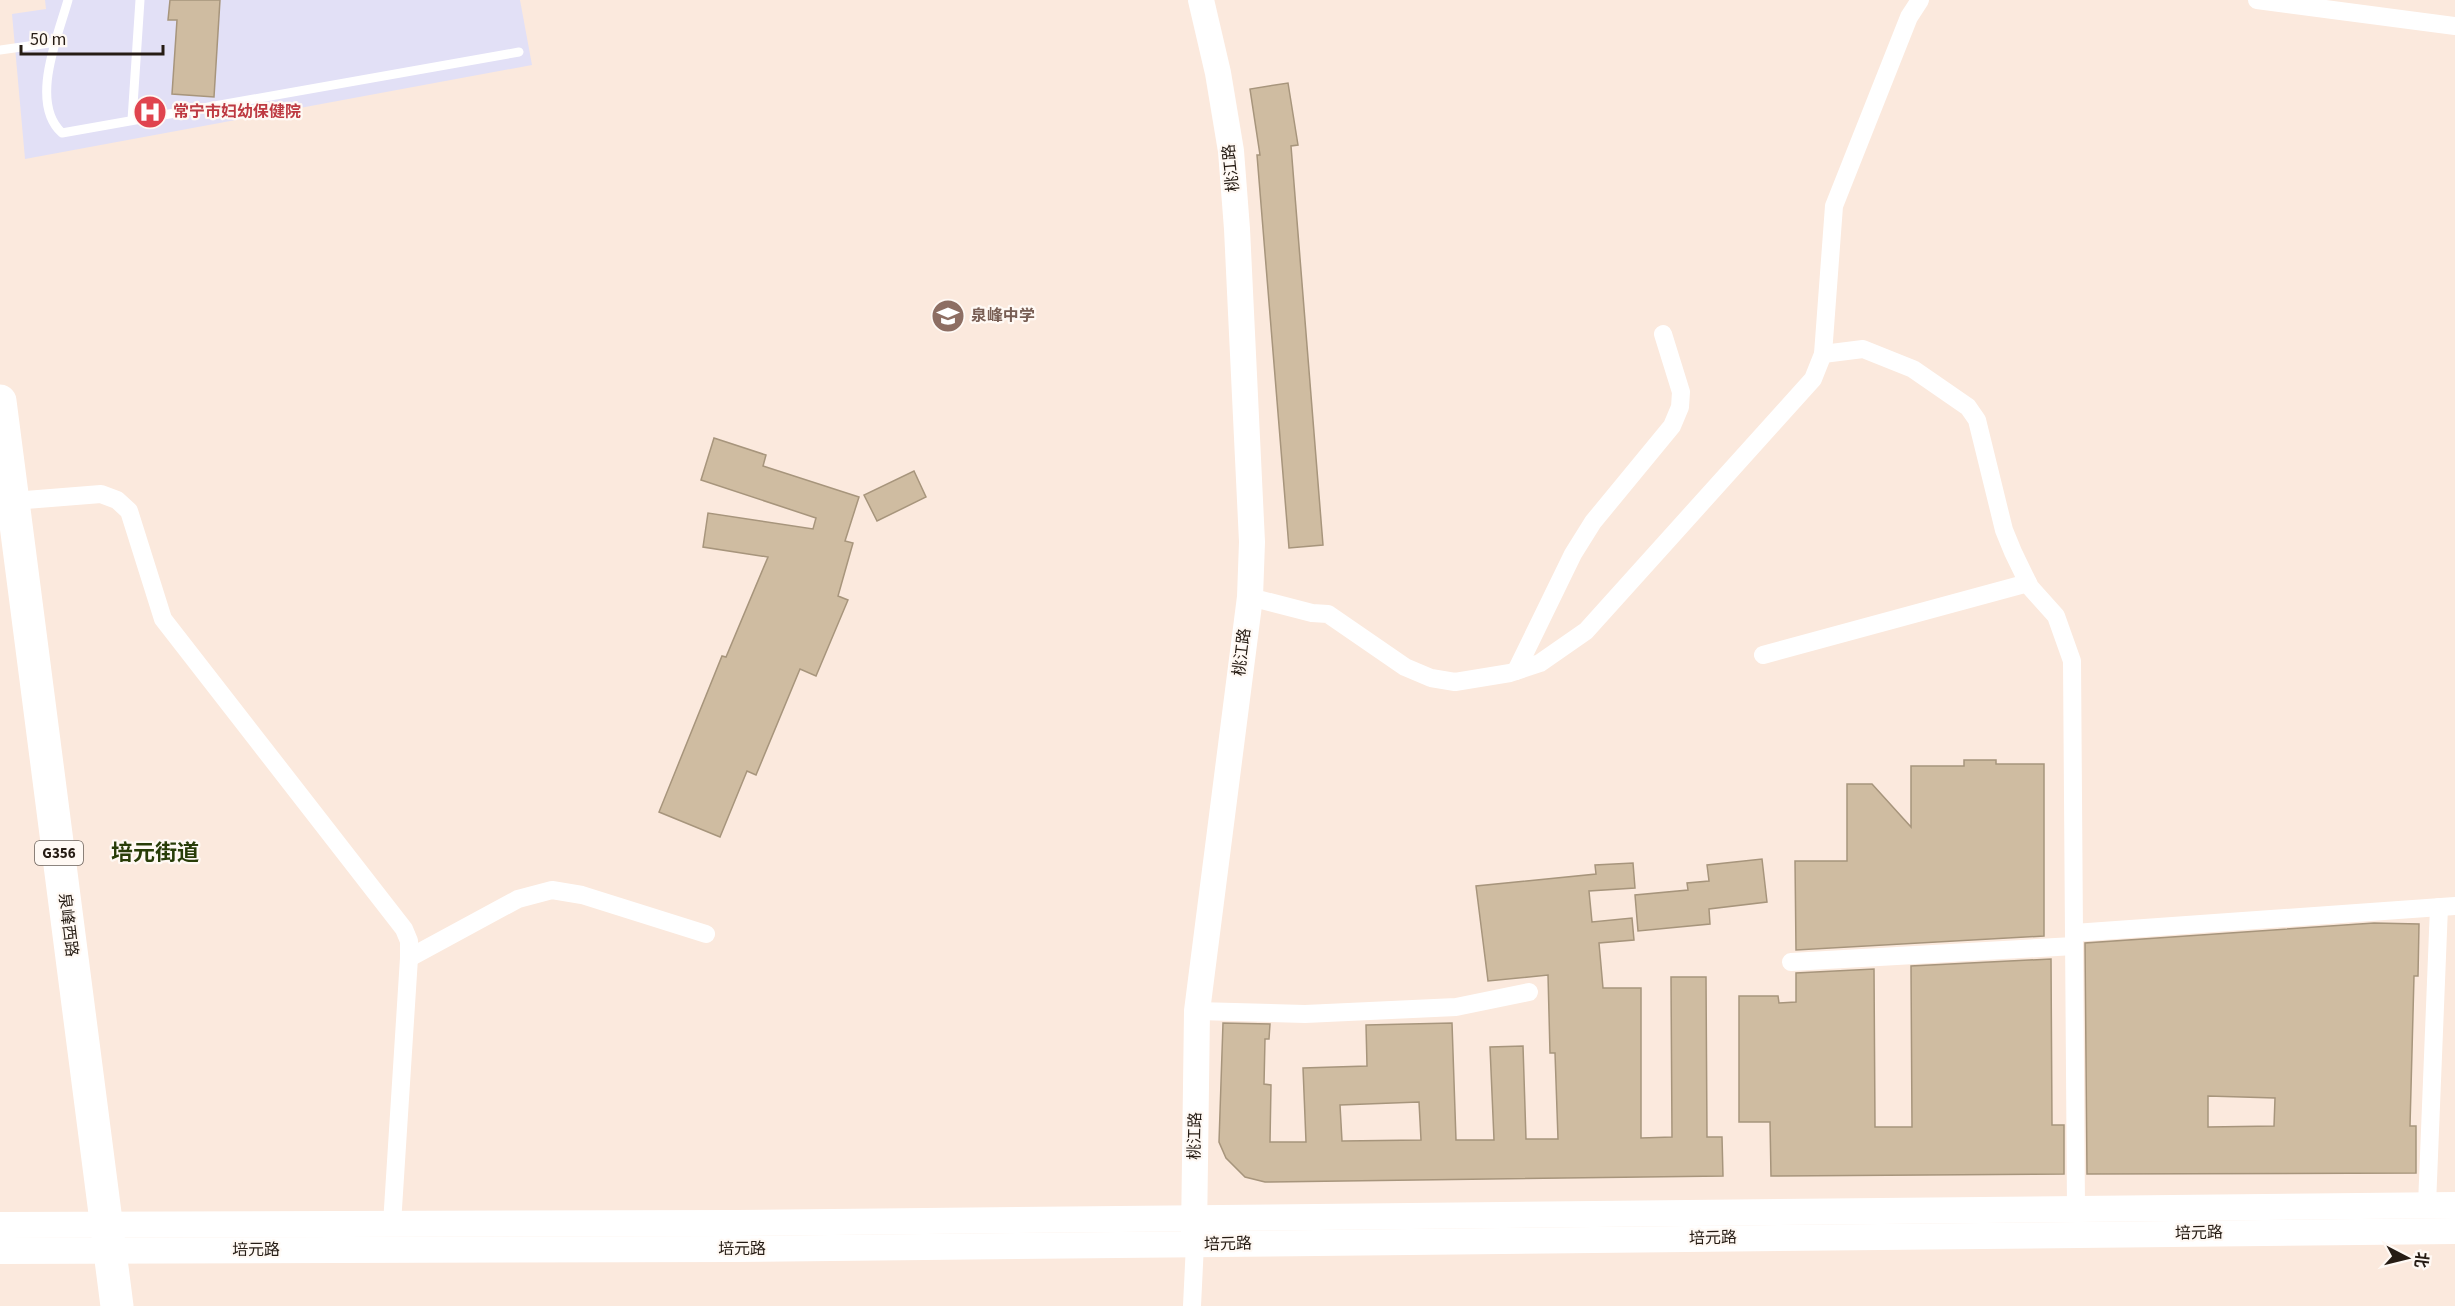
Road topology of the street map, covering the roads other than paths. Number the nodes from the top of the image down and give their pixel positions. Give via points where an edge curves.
1 (68, 0) edge
2 (140, 0) edge
3 (1201, 0) edge
4 (1920, 0) edge
5 (2256, 0) edge
6 (2455, 26) edge
7 (57, 42) junction
8 (0, 50) edge
9 (519, 52) dead end
10 (132, 120) junction
11 (1663, 333) dead end
12 (1823, 354) junction
13 (0, 401) edge
14 (13, 501) junction
15 (2028, 583) junction
16 (1250, 597) junction
17 (1763, 655) dead end
18 (1516, 671) junction
19 (2447, 907) edge
20 (706, 934) dead end
21 (2074, 939) junction
22 (409, 958) junction
23 (1791, 962) dead end
24 (1529, 992) dead end
25 (1197, 1011) junction
26 (2427, 1205) junction
27 (2455, 1205) edge
28 (2076, 1208) junction
29 (1194, 1218) junction
30 (392, 1224) junction
31 (0, 1225) edge
32 (2455, 1231) edge
33 (108, 1238) junction
34 (1195, 1244) junction
35 (0, 1251) edge
36 (117, 1306) edge
37 (1192, 1306) edge

1 - 7 lane
2 - 10 lane
3 - 16 main road, 桃江路 via 1231,152 1252,542
4 - 12 street via 1909,17 1834,206
5 - 6 street
7 - 8 lane
7 - 10 lane via 46,91 55,126 62,133
9 - 10 lane
11 - 18 street via 1681,392 1672,426 1593,522 1573,554
12 - 15 street via 1863,349 1913,369 1968,408 1977,420 2004,530
12 - 18 street via 1813,379 1586,631 1540,663
13 - 14 highway, 泉峰西路 / G356
14 - 22 street via 101,494 117,500 129,511 163,618 404,929
14 - 33 highway, 泉峰西路 / G356
15 - 17 street
15 - 21 street via 2056,616 2072,661
16 - 18 street via 1328,614 1405,667 1431,678 1455,682
16 - 25 main road, 桃江路
19 - 21 street
19 - 26 street
20 - 22 street via 582,895 552,890 518,898
21 - 23 street
21 - 28 street
22 - 30 street
24 - 25 street via 1456,1007 1305,1014
25 - 29 main road, 桃江路
26 - 27 main road, 培元路
26 - 28 main road, 培元路
28 - 29 main road, 培元路
29 - 30 main road, 培元路
29 - 34 main road, 桃江路
30 - 33 main road, 培元路
31 - 33 main road, 培元路
32 - 34 main road, 培元路
33 - 34 main road, 培元路 via 736,1249
33 - 35 main road, 培元路
33 - 36 highway, 泉峰西路 / G356
34 - 37 street, 桃江路

